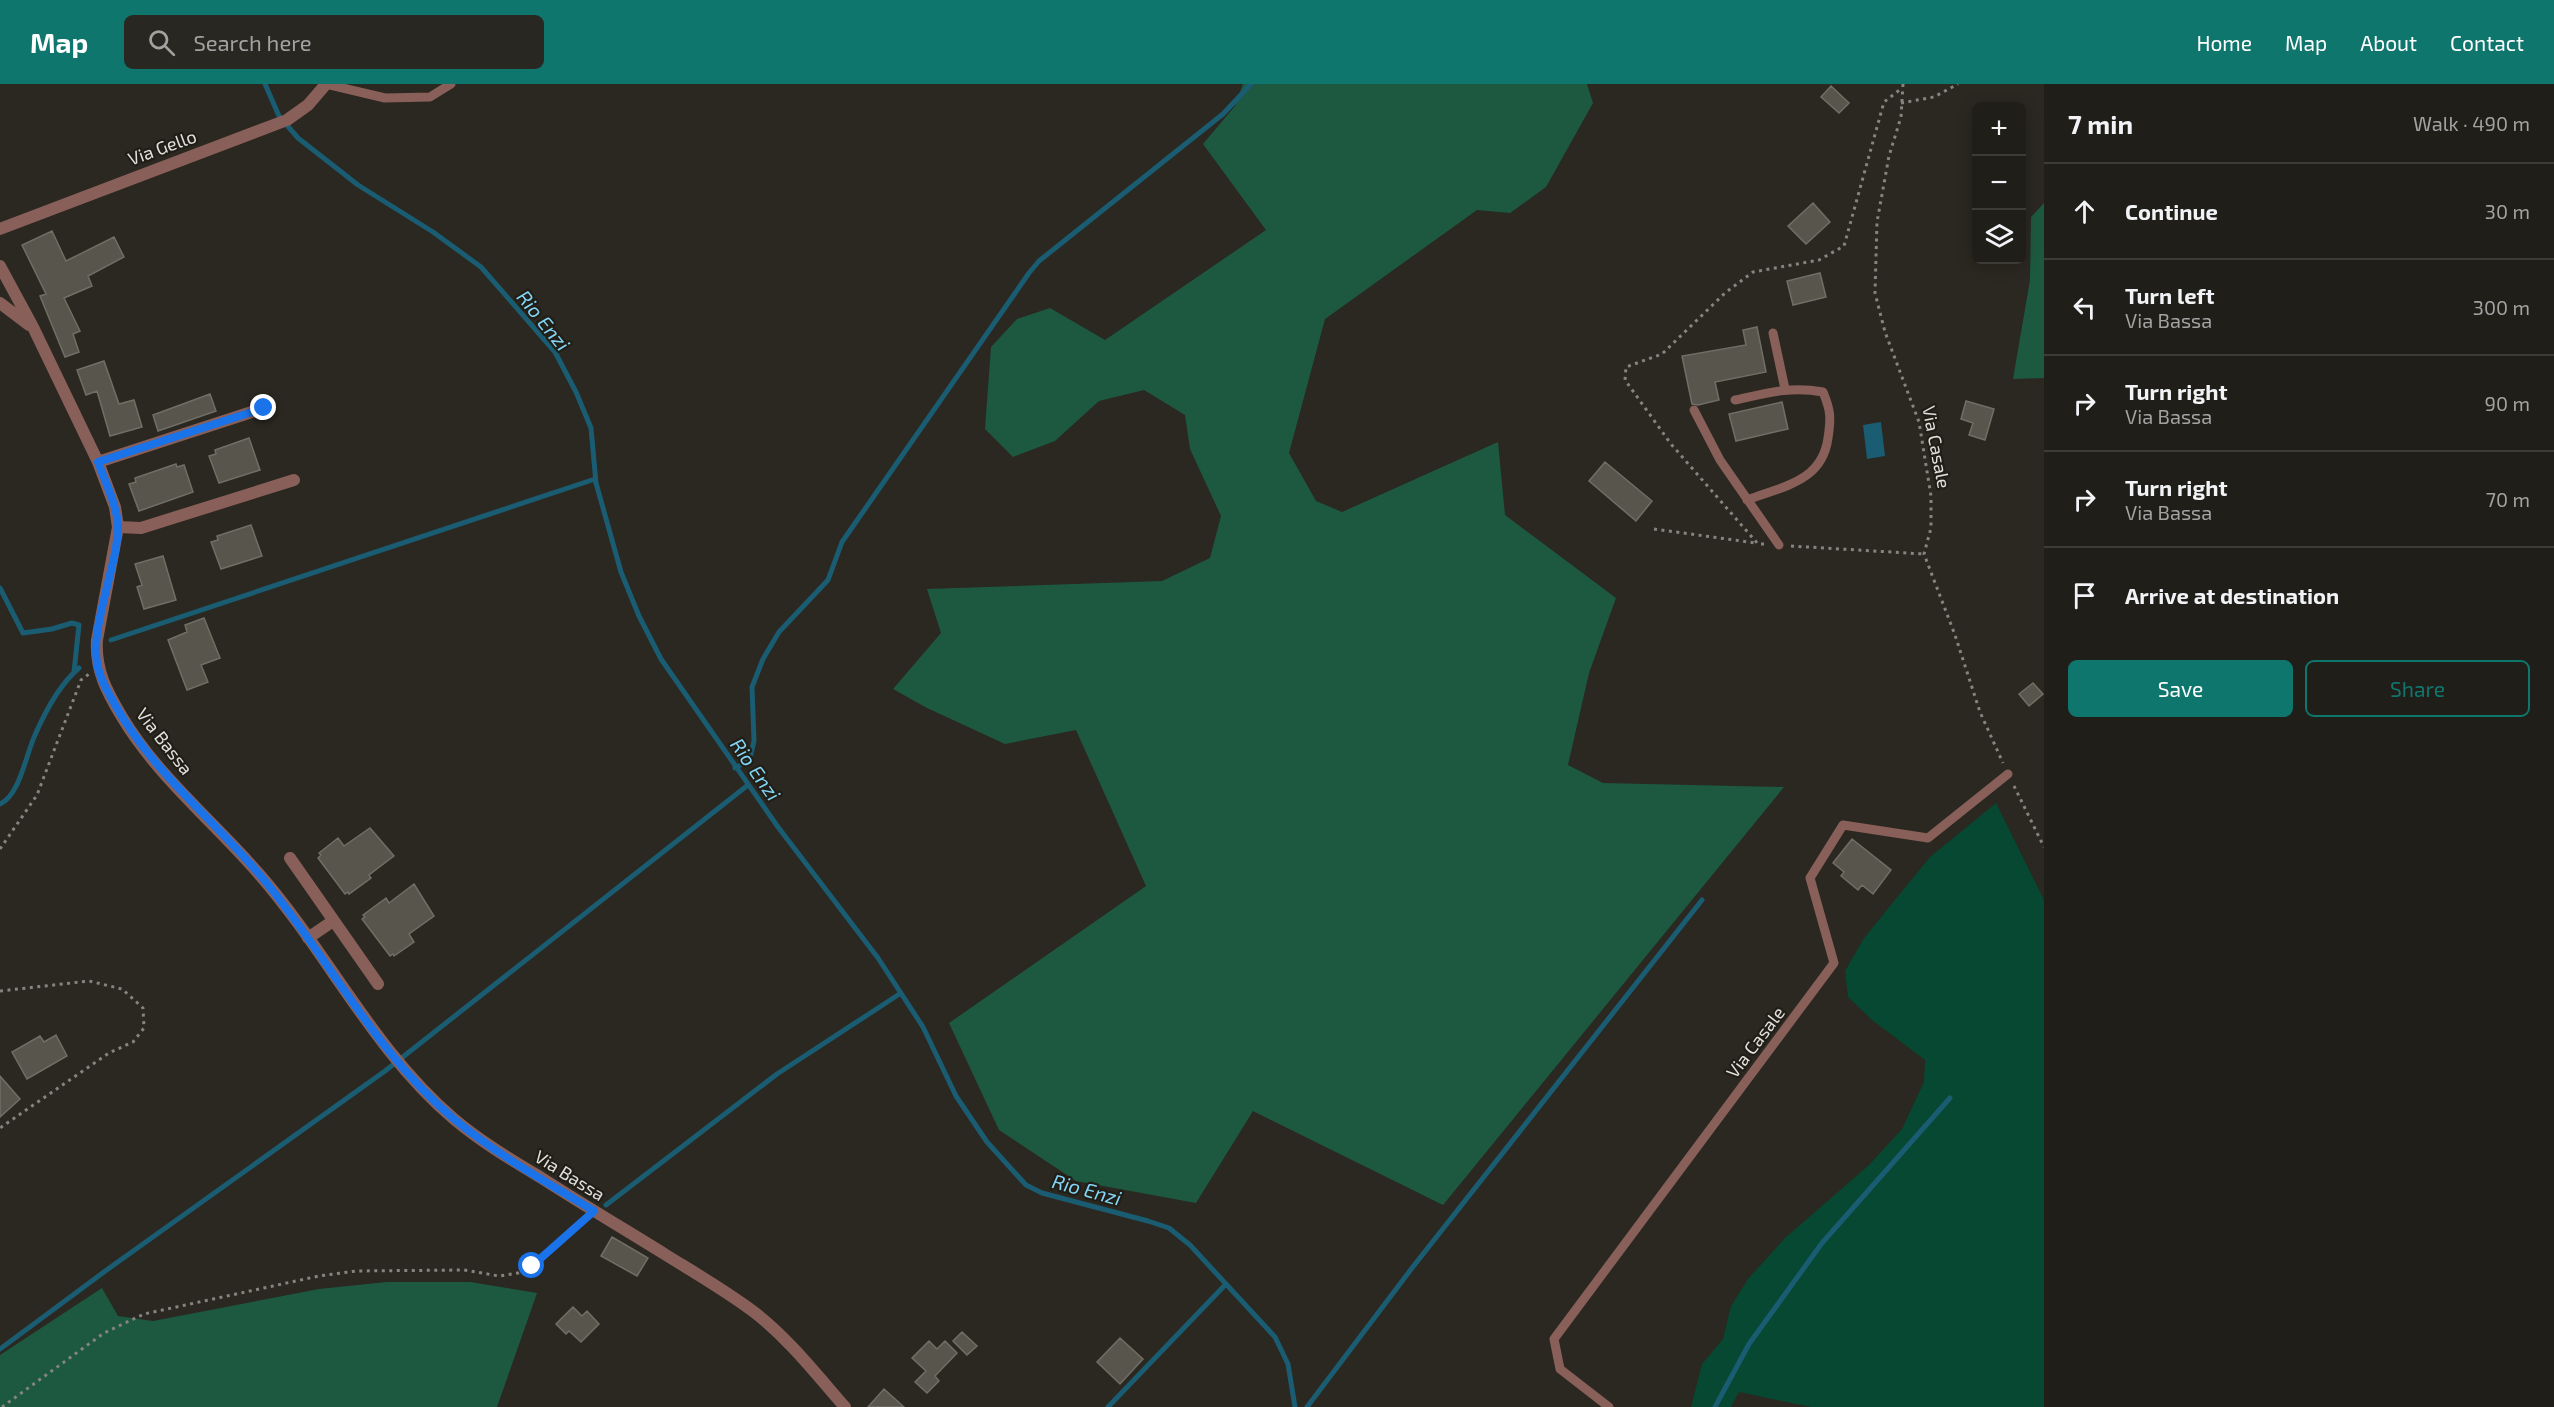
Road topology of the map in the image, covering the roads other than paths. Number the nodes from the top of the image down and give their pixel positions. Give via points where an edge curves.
1 (326, 84) edge
2 (452, 84) edge
3 (0, 229) edge
4 (0, 266) edge
5 (0, 303) edge
6 (33, 327) junction
7 (1773, 333) dead end
8 (1785, 389) junction
9 (1735, 400) dead end
10 (264, 408) dead end
11 (1694, 410) dead end
12 (98, 462) junction
13 (294, 480) dead end
14 (1748, 500) junction
15 (118, 526) junction
16 (1779, 545) dead end
17 (2008, 774) road end
18 (290, 858) dead end
19 (333, 921) junction
20 (308, 938) junction
21 (378, 984) dead end
22 (845, 1407) edge
23 (1609, 1407) edge

1 - 2 lane via 385,98 430,97
1 - 3 street, Via Gello via 308,105 282,122
4 - 6 street, Via Bassa
5 - 6 street
6 - 12 street, Via Bassa
7 - 8 lane
8 - 9 lane
8 - 14 lane via 1823,392 1831,413 1826,452 1816,469 1804,478
10 - 12 street
11 - 14 lane via 1720,460
12 - 15 street, Via Bassa
13 - 15 street via 141,528
14 - 16 lane
15 - 20 street, Via Bassa via 97,640 97,662 123,719 162,771 260,874
17 - 23 lane, Via Casale via 1928,838 1843,825 1810,878 1834,963 1554,1339 1560,1369
18 - 19 street
19 - 20 street
19 - 21 street
20 - 22 street, Via Bassa via 371,1029 453,1118 495,1150 754,1312 790,1344

